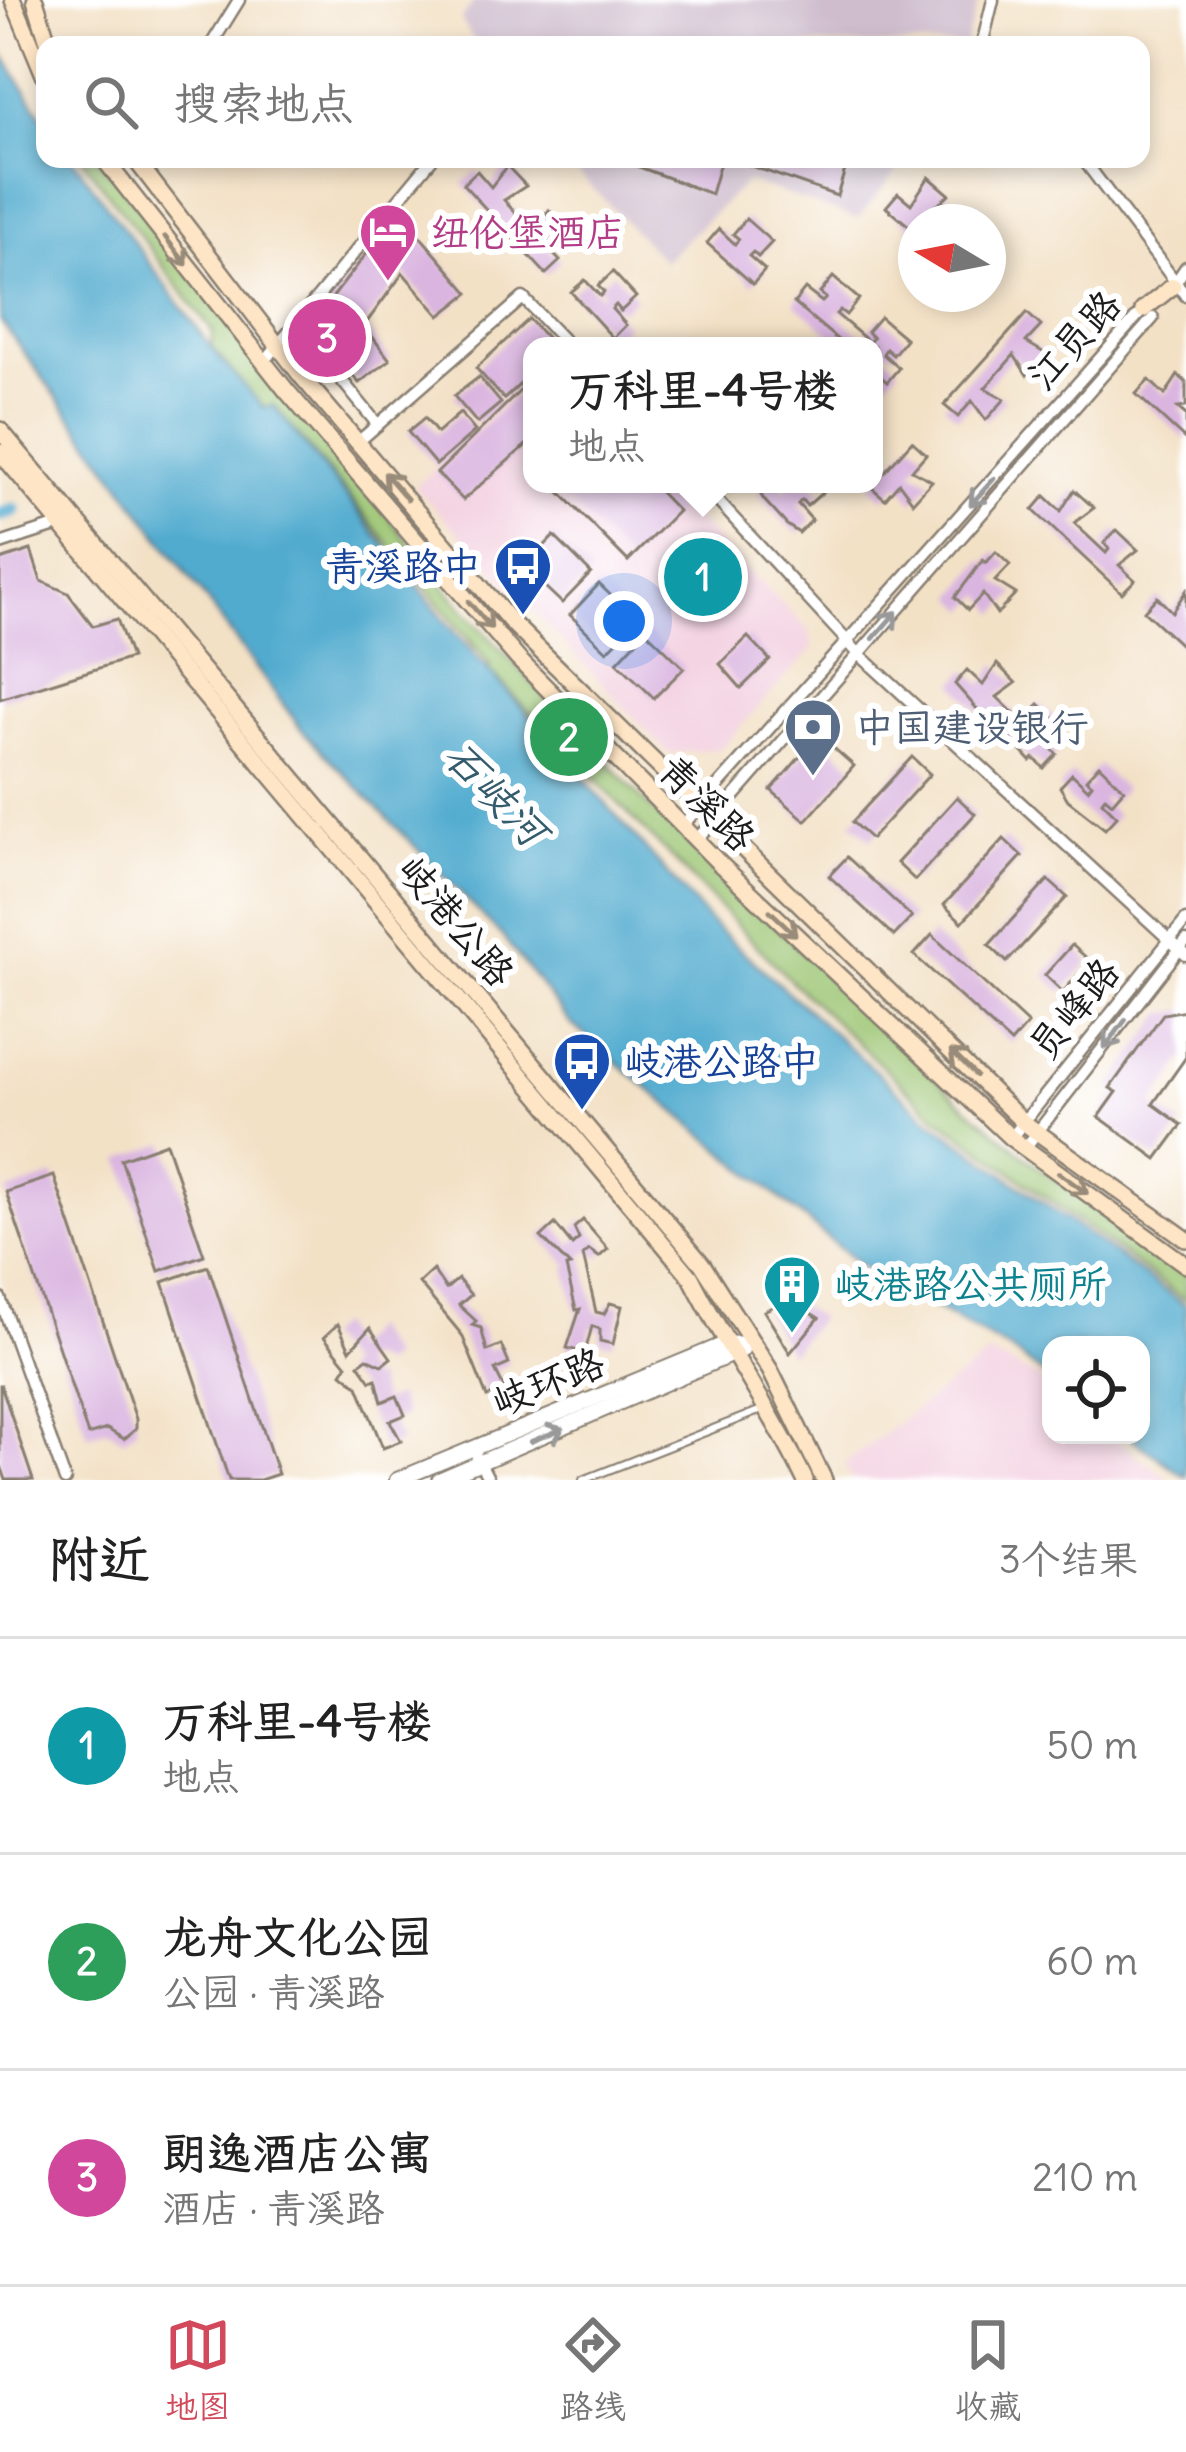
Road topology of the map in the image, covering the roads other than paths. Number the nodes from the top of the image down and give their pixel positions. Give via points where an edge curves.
1 (13, 0) edge
2 (35, 0) edge
3 (239, 0) edge
4 (993, 0) edge
5 (46, 36) edge
6 (217, 36) edge
7 (984, 36) edge
8 (36, 55) edge
9 (112, 168) edge
10 (142, 168) edge
11 (425, 168) edge
12 (1090, 168) edge
13 (1186, 267) edge
14 (1180, 291) edge
15 (1148, 314) junction
16 (560, 337) edge
17 (279, 347) junction
18 (264, 362) junction
19 (327, 362) dead end
20 (378, 425) junction
21 (0, 430) edge
22 (358, 442) junction
23 (0, 452) edge
24 (710, 493) edge
25 (69, 521) junction
26 (0, 544) edge
27 (849, 642) junction
28 (859, 655) junction
29 (702, 808) junction
30 (714, 821) junction
31 (683, 825) junction
32 (697, 839) junction
33 (1186, 920) edge
34 (1180, 946) edge
35 (1023, 1121) junction
36 (1038, 1134) junction
37 (1018, 1143) junction
38 (1186, 1239) edge
39 (1186, 1264) edge
40 (0, 1298) edge
41 (750, 1342) junction
42 (729, 1351) junction
43 (770, 1407) junction
44 (477, 1456) junction
45 (64, 1480) edge
46 (397, 1480) edge
47 (439, 1480) edge
48 (489, 1480) edge
49 (583, 1480) edge
50 (805, 1480) edge
51 (824, 1480) edge

1 - 8 main road
2 - 5 main road
3 - 6 street
4 - 7 street
9 -> 18 main road, 青溪路
10 - 17 main road, 青溪路
11 - 17 street
12 - 14 street
13 - 14 street
14 - 15 main road, 江员路
15 -> 27 street, 江员路
28 -> 15 street, 江员路
16 - 20 street via 523,298
17 - 18 street
17 - 22 main road, 青溪路
18 -> 31 main road, 青溪路 via 518,659
19 - 20 street
20 - 22 street
21 - 25 main road, 岐港公路
29 -> 22 main road, 青溪路 via 511,622
23 - 25 main road, 岐港公路
24 - 27 street
25 - 26 street
25 - 41 main road, 岐港公路 via 702,1264
25 - 42 main road, 岐港公路 via 691,1276
27 - 28 street
27 - 29 street, 江员路
28 - 30 street, 江员路
28 - 34 street
29 - 30 main road, 青溪路
29 - 31 street, 江员路
30 - 32 street, 江员路
35 -> 30 main road, 青溪路
31 - 32 main road, 青溪路
32 -> 37 main road, 青溪路
33 - 34 street, 员峰路
34 - 35 street, 员峰路
34 -> 36 street, 员峰路
35 - 36 main road, 青溪路
35 - 37 street, 员峰路
36 - 37 street, 员峰路
36 - 38 main road, 青溪路
37 -> 39 main road, 青溪路
40 - 45 street
41 - 42 street, 岐环路
41 - 51 main road, 岐港公路
42 - 43 main road, 岐港公路
42 - 44 street, 岐环路
43 - 49 lane
43 - 50 main road, 岐港公路
44 - 46 street, 岐环路
44 - 47 street, 岐环路
44 - 48 street

